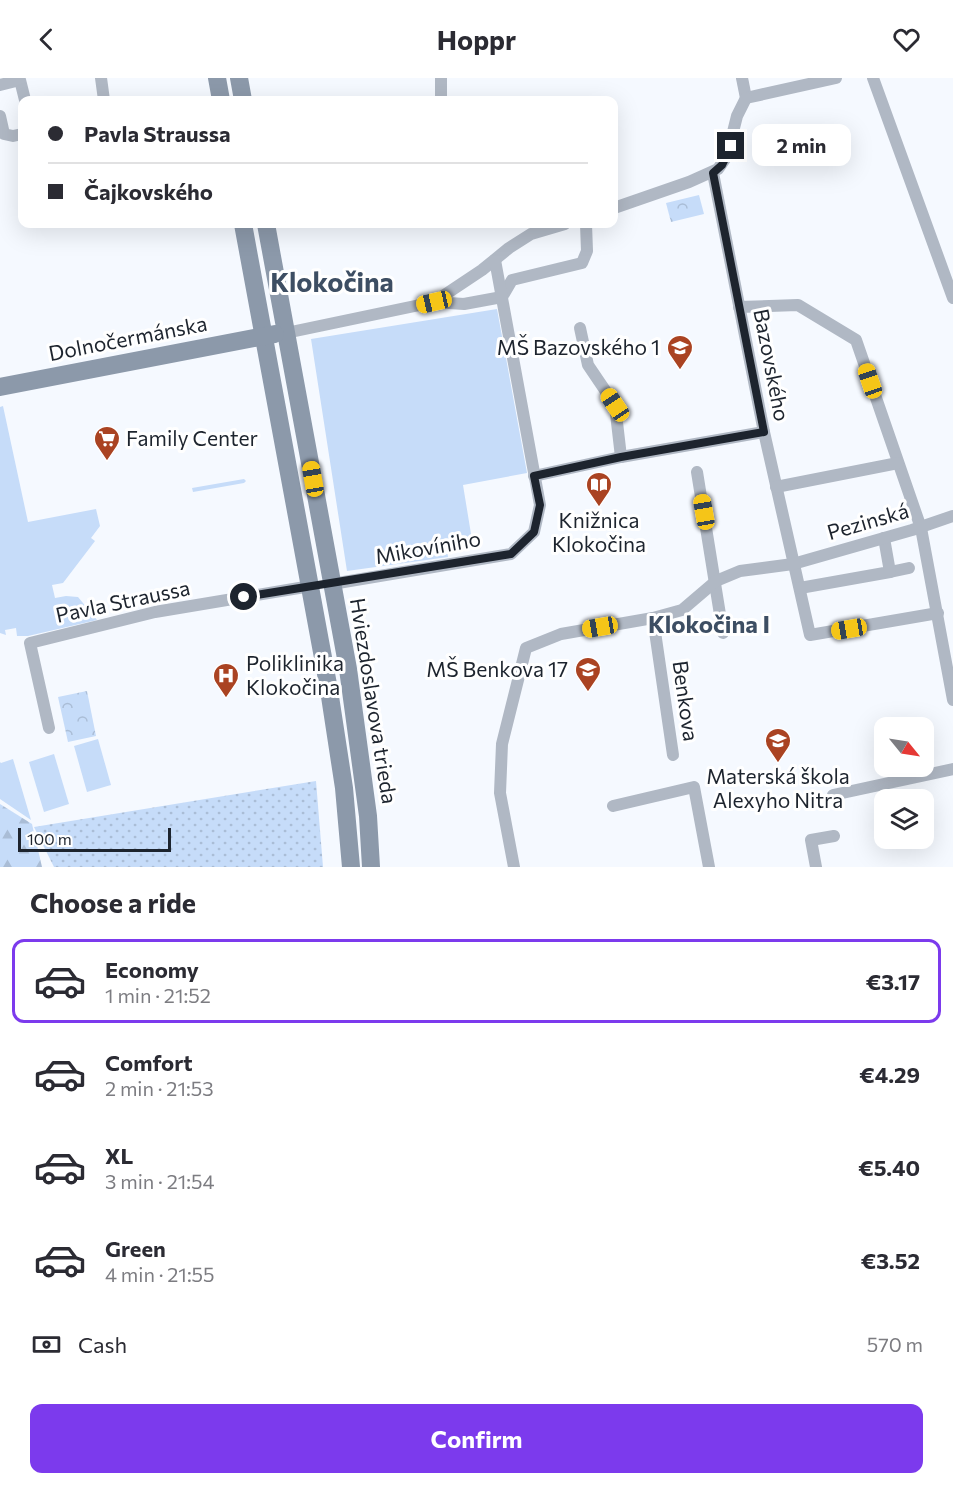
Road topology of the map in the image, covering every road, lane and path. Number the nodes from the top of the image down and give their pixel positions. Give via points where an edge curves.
1 (101, 78) edge
2 (217, 78) edge
3 (239, 78) edge
4 (441, 78) edge
5 (742, 78) edge
6 (836, 78) edge
7 (873, 78) edge
8 (0, 85) edge
9 (24, 96) edge
10 (103, 96) edge
11 (220, 96) edge
12 (242, 96) edge
13 (441, 96) edge
14 (746, 98) junction
15 (0, 116) edge
16 (18, 135) edge
17 (713, 173) junction
18 (618, 207) edge
19 (244, 228) edge
20 (267, 228) edge
21 (551, 228) edge
22 (586, 228) edge
23 (495, 260) junction
24 (502, 297) junction
25 (953, 298) edge
26 (434, 302) junction
27 (740, 308) junction
28 (580, 327) dead end
29 (286, 333) junction
30 (264, 336) junction
31 (0, 387) edge
32 (764, 432) junction
33 (621, 457) junction
34 (898, 463) junction
35 (697, 472) dead end
36 (534, 476) junction
37 (776, 487) junction
38 (953, 516) edge
39 (921, 528) junction
40 (884, 538) junction
41 (793, 564) junction
42 (909, 568) dead end
43 (890, 572) junction
44 (716, 581) junction
45 (332, 584) junction
46 (311, 586) junction
47 (800, 588) junction
48 (938, 614) junction
49 (653, 618) junction
50 (723, 633) dead end
51 (953, 700) edge
52 (49, 728) dead end
53 (673, 755) dead end
54 (953, 769) edge
55 (832, 795) dead end
56 (613, 806) dead end
57 (834, 836) dead end
58 (351, 867) edge
59 (371, 867) edge
60 (514, 867) edge
61 (709, 867) edge
62 (816, 867) edge

1 - 10 street
2 - 11 street
3 - 12 street
4 - 13 street
5 - 14 street
6 - 14 street
7 - 25 street
8 - 9 street via 21,81
14 - 17 street via 727,156
15 - 16 street via 4,134
17 - 18 street
17 - 27 street, Bazovského
19 - 30 street, Hviezdoslavova trieda
20 - 29 street, Hviezdoslavova trieda
21 - 23 street via 531,234
22 - 24 street via 587,251 582,263 512,280
23 - 24 street, Mikovíniho
23 - 26 street
24 - 26 street via 464,304
24 - 36 street, Mikovíniho
26 - 29 street
27 - 32 street, Bazovského
27 - 34 street via 798,305 856,340
28 - 33 street via 588,365 615,405
29 - 30 street, Dolnočermánska
29 - 45 street, Hviezdoslavova trieda
30 - 31 street, Dolnočermánska
30 - 46 street, Hviezdoslavova trieda
32 - 33 street
32 - 37 street, Bazovského
33 - 36 street
34 - 37 street
34 - 39 street
35 - 44 street
36 - 45 street, Mikovíniho via 540,505 534,532 511,554
37 - 41 street, Bazovského
38 - 39 street, Pezinská
39 - 40 street, Pezinská
39 - 48 street
40 - 41 street, Pezinská
40 - 43 street
41 - 44 street, Pezinská via 740,571
41 - 47 street, Bazovského
42 - 43 street
43 - 47 street
44 - 49 street, Pezinská via 682,610
44 - 50 street
45 - 46 street
45 - 59 street, Hviezdoslavova trieda via 356,723
46 - 52 street, Pavla Straussa via 155,612 30,642
46 - 58 street, Hviezdoslavova trieda via 340,760
47 - 48 street, Bazovského via 810,635
48 - 51 street
49 - 53 street, Benkova
49 - 60 street, Pezinská via 561,634 526,648 502,744 500,793
54 - 55 street
56 - 61 street via 694,787
57 - 62 street via 811,840

